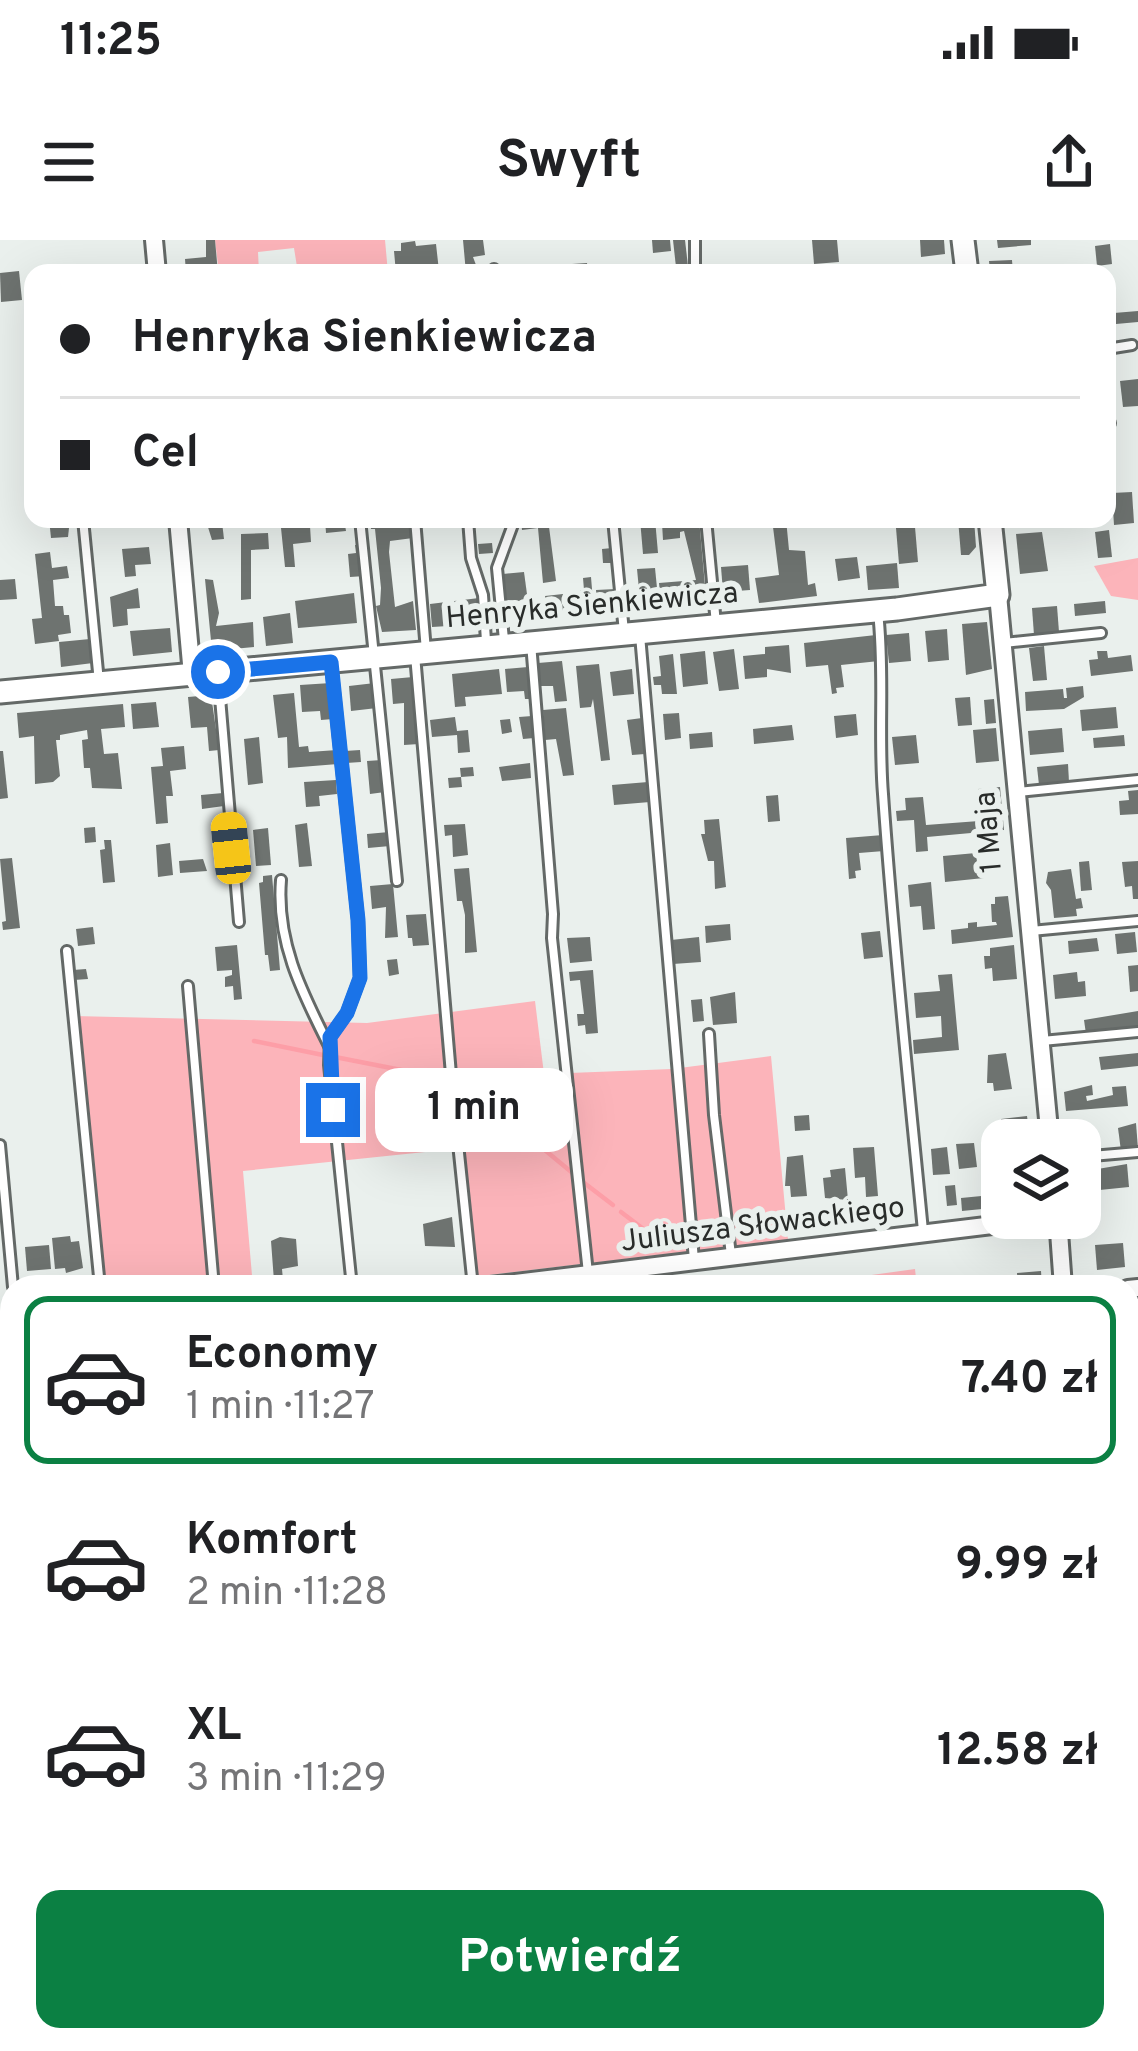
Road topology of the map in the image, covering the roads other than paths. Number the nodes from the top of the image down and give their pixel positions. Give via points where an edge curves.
1 (1132, 345) dead end
2 (1116, 348) edge
3 (84, 528) edge
4 (179, 528) edge
5 (362, 528) edge
6 (415, 528) edge
7 (469, 528) edge
8 (512, 528) edge
9 (614, 528) edge
10 (707, 528) edge
11 (991, 528) edge
12 (998, 595) junction
13 (878, 611) junction
14 (717, 626) junction
15 (632, 633) junction
16 (1101, 633) dead end
17 (531, 643) junction
18 (1003, 644) junction
19 (495, 646) junction
20 (421, 653) junction
21 (377, 658) junction
22 (331, 662) junction
23 (218, 672) junction
24 (192, 675) junction
25 (99, 683) junction
26 (0, 692) edge
27 (1138, 780) edge
28 (1016, 792) junction
29 (281, 880) dead end
30 (397, 881) dead end
31 (1138, 921) edge
32 (239, 922) dead end
33 (1030, 931) junction
34 (67, 951) dead end
35 (188, 986) dead end
36 (1138, 1032) edge
37 (709, 1034) dead end
38 (1040, 1041) junction
39 (330, 1048) junction
40 (1048, 1119) edge
41 (0, 1145) edge
42 (1138, 1152) edge
43 (1101, 1155) edge
44 (981, 1227) edge
45 (923, 1234) junction
46 (1057, 1239) edge
47 (731, 1257) junction
48 (694, 1261) junction
49 (588, 1274) junction
50 (12, 1275) edge
51 (99, 1275) edge
52 (213, 1275) edge
53 (351, 1275) edge
54 (476, 1275) edge
55 (580, 1275) edge
56 (1061, 1275) edge

1 - 2 lane
3 - 25 lane
4 - 24 street
5 - 21 lane
6 - 20 lane
7 - 19 lane
8 - 19 lane via 497,568
9 - 15 lane
10 - 14 lane
11 - 12 street, 1 Maja
12 - 13 street, Henryka Sienkiewicza
12 - 18 street, 1 Maja
13 - 14 street, Henryka Sienkiewicza
13 - 45 lane via 883,793
14 - 15 street, Henryka Sienkiewicza
15 - 17 street, Henryka Sienkiewicza
15 - 48 lane
16 - 18 lane
17 - 19 street, Henryka Sienkiewicza
17 - 49 lane via 551,938
18 - 28 street, 1 Maja
19 - 20 street, Henryka Sienkiewicza
20 - 21 street, Henryka Sienkiewicza
20 - 54 lane via 452,1086
21 - 22 street, Henryka Sienkiewicza
21 - 30 lane
22 - 23 street, Henryka Sienkiewicza
22 - 39 lane via 360,978
23 - 24 street, Henryka Sienkiewicza
23 - 32 lane
24 - 25 street, Henryka Sienkiewicza
25 - 26 street, Henryka Sienkiewicza
27 - 28 lane
28 - 33 street, 1 Maja
29 - 39 lane via 285,951
31 - 33 lane
33 - 38 street, 1 Maja
34 - 51 lane
35 - 52 lane
36 - 38 lane
37 - 47 lane
38 - 40 street, 1 Maja
39 - 53 lane
41 - 50 lane
42 - 43 lane
44 - 45 street, Juliusza Słowackiego
45 - 47 street, Juliusza Słowackiego
46 - 56 street
47 - 48 street, Juliusza Słowackiego
48 - 49 street, Juliusza Słowackiego
49 - 55 street, Juliusza Słowackiego

